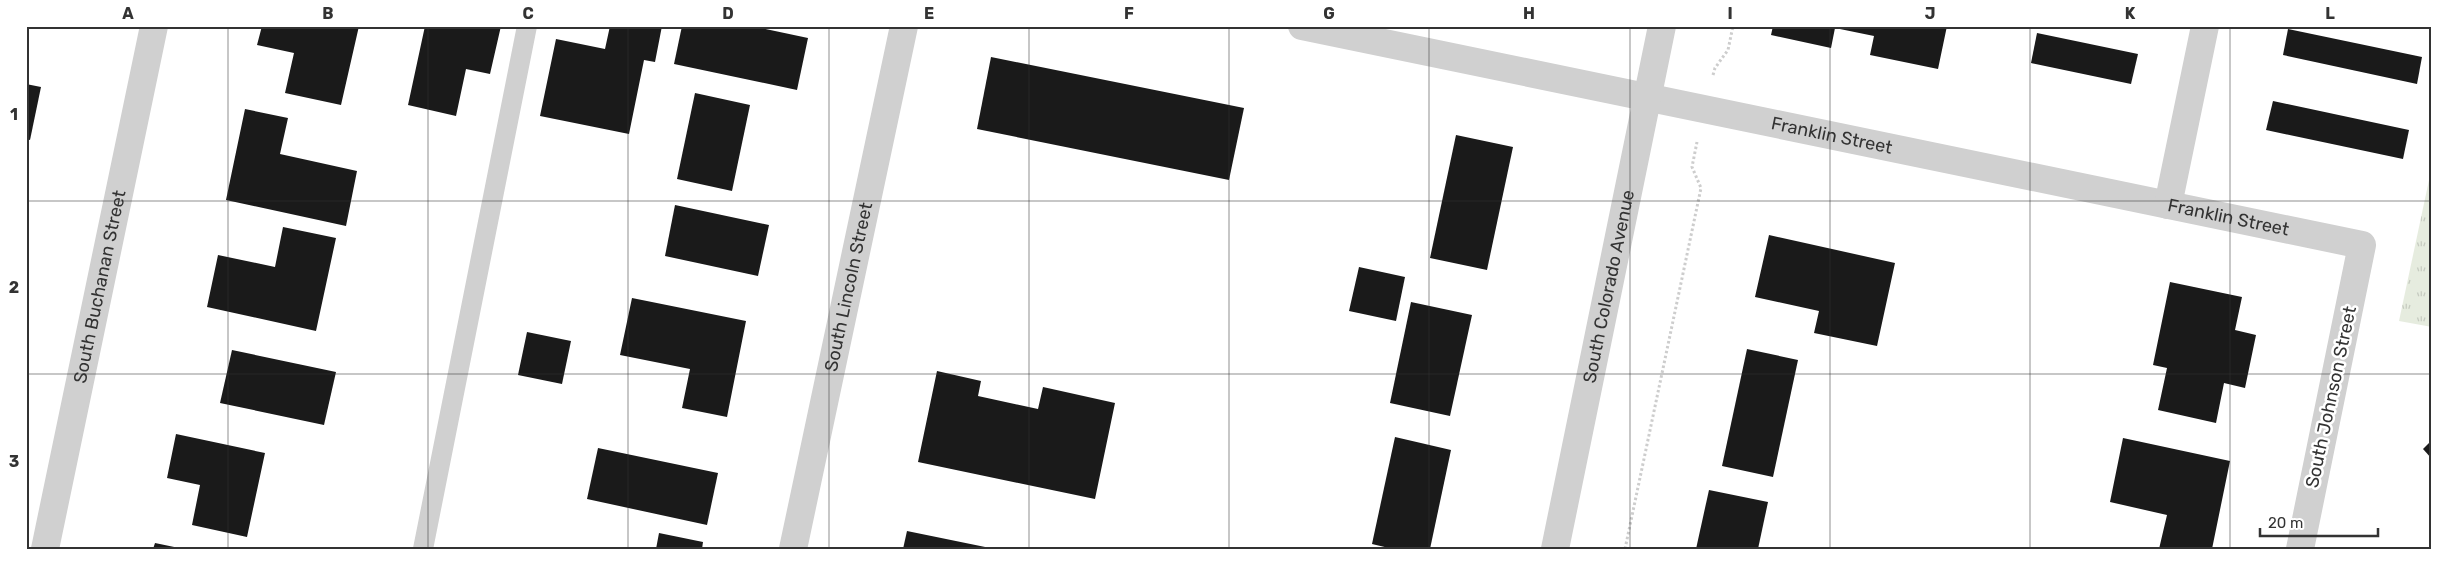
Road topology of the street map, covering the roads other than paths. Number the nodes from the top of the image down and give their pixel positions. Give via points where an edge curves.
1 (154, 26) edge
2 (526, 26) edge
3 (904, 26) edge
4 (1302, 26) edge
5 (1662, 26) edge
6 (2205, 26) edge
7 (1648, 97) junction
8 (2168, 205) junction
9 (2362, 245) joint
10 (46, 549) edge
11 (423, 549) edge
12 (793, 549) edge
13 (1555, 549) edge
14 (2300, 549) edge

1 - 10 street, South Buchanan Street
2 - 11 lane
3 - 12 street, South Lincoln Street
4 - 7 street, Franklin Street
5 - 7 street, South Colorado Avenue
6 - 8 street
7 - 8 street, Franklin Street
7 - 13 street, South Colorado Avenue
8 - 9 street, Franklin Street
9 - 14 street, South Johnson Street

